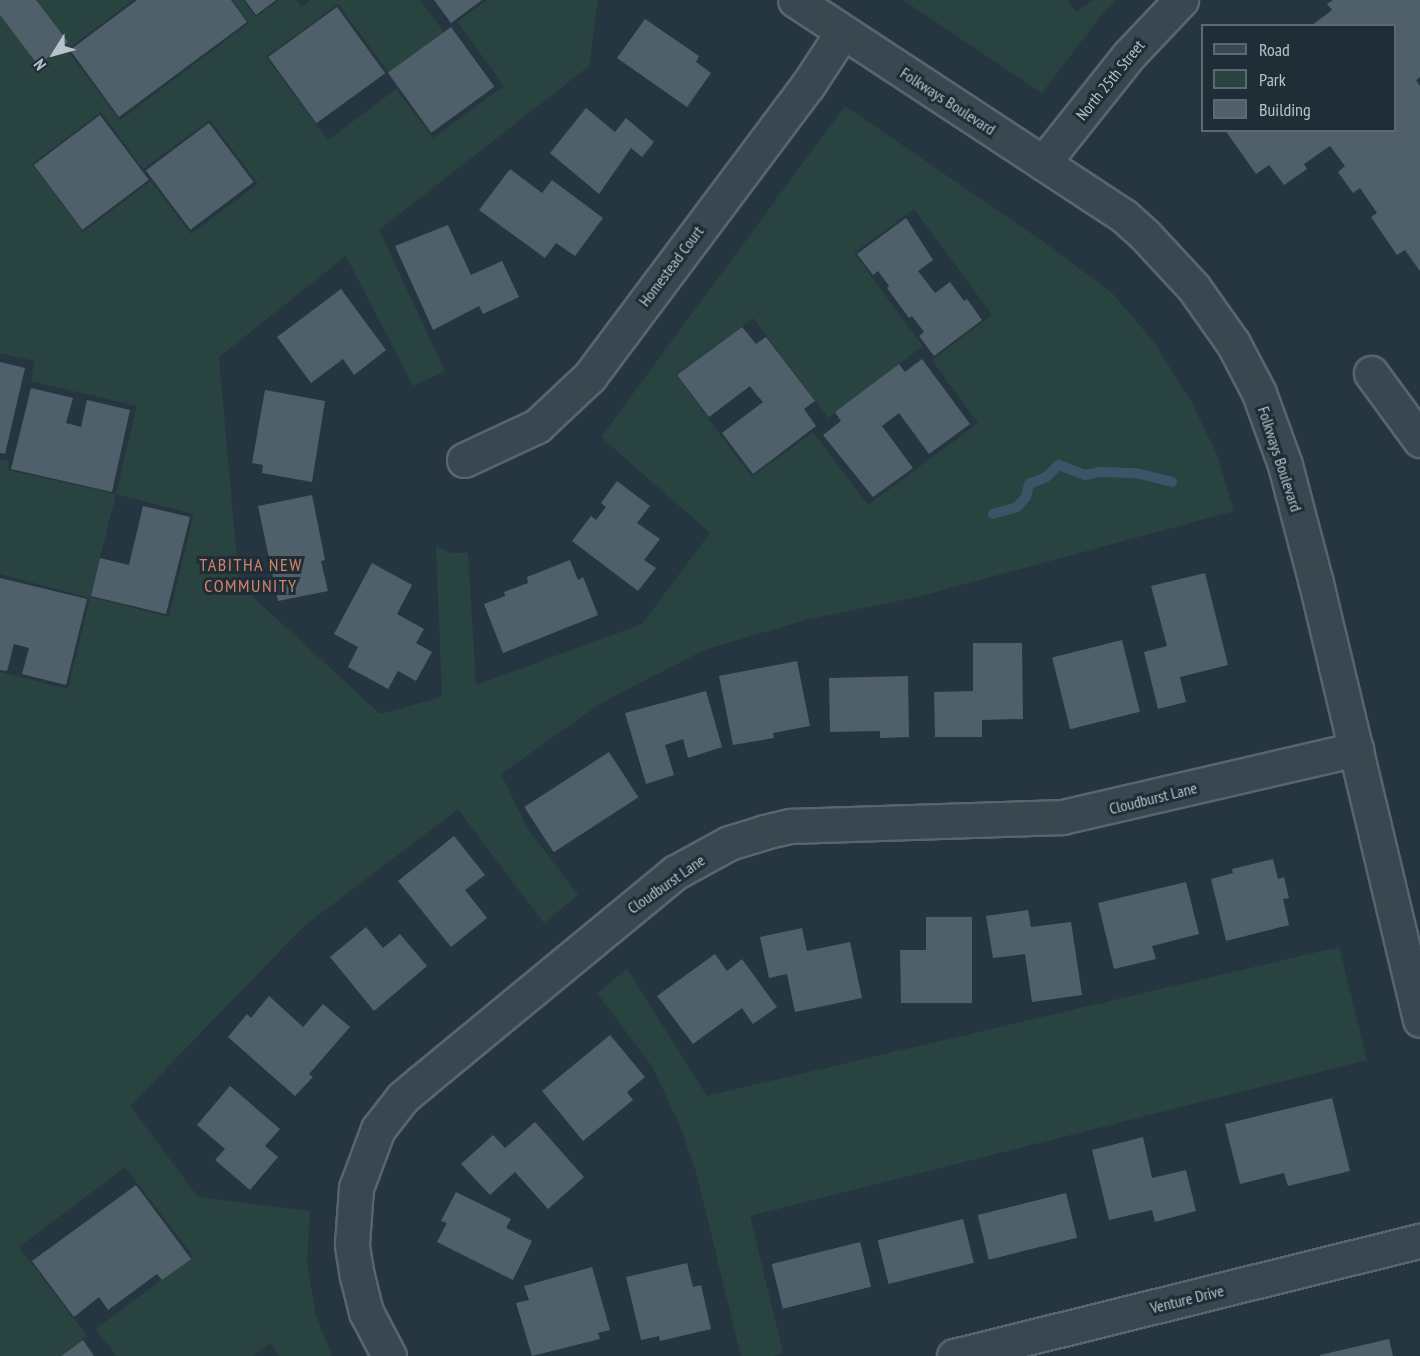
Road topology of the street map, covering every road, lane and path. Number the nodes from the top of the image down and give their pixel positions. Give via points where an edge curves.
1 (795, 0) edge
2 (1181, 0) edge
3 (842, 33) junction
4 (1044, 163) junction
5 (1371, 373) dead end
6 (1420, 440) edge
7 (464, 460) dead end
8 (1356, 749) junction
9 (1420, 1020) edge
10 (1420, 1241) edge
11 (389, 1356) edge
12 (954, 1356) edge

1 - 3 street, Folkways Boulevard
2 - 4 street, North 25th Street via 1129,55
3 - 4 street, Folkways Boulevard
3 - 7 street, Homestead Court via 808,85 590,376 537,426
4 - 8 street, Folkways Boulevard via 1124,216 1145,235 1215,315 1250,375 1281,449
5 - 6 street
8 - 9 street, Folkways Boulevard
8 - 11 street, Cloudburst Lane via 1089,813 1036,820 809,824 745,837 698,859 631,907 420,1082 388,1115 370,1145 352,1211 354,1261 366,1312
10 - 12 street, Venture Drive

